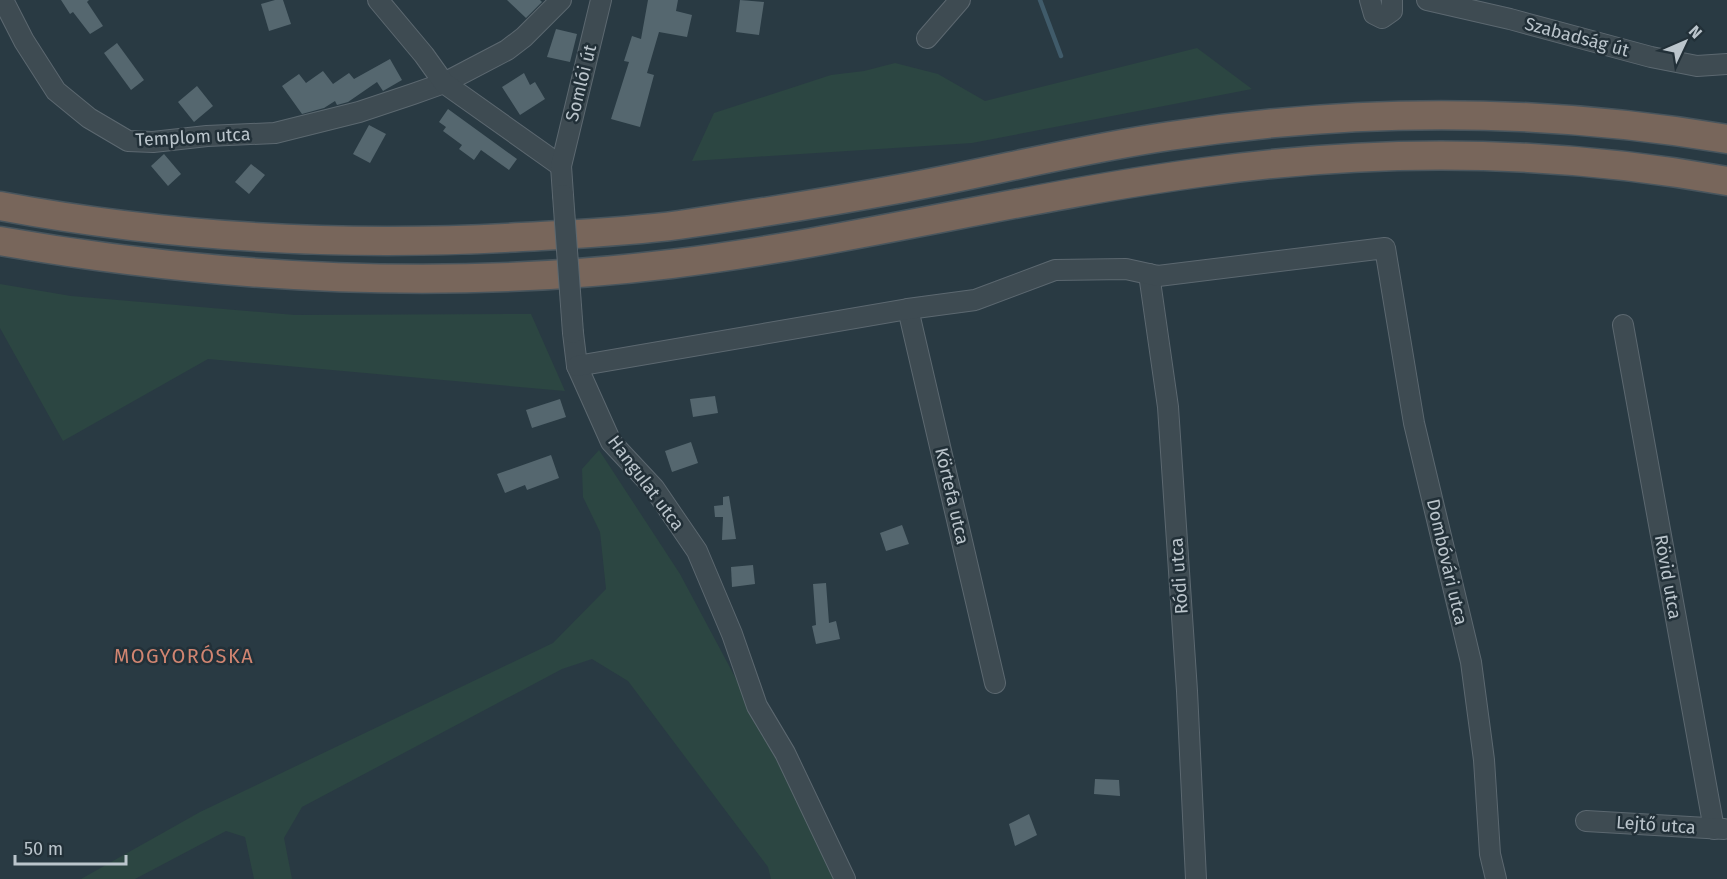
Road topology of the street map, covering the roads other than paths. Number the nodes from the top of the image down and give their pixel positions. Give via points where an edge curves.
1 (3, 0) edge
2 (378, 0) edge
3 (601, 0) edge
4 (960, 0) edge
5 (1370, 0) edge
6 (1392, 0) edge
7 (1427, 0) edge
8 (554, 7) edge
9 (927, 38) dead end
10 (1727, 64) edge
11 (444, 84) junction
12 (1727, 139) edge
13 (561, 166) junction
14 (1727, 181) edge
15 (0, 206) edge
16 (0, 241) edge
17 (1149, 274) junction
18 (908, 309) junction
19 (1623, 325) dead end
20 (577, 366) junction
21 (995, 683) dead end
22 (1586, 821) dead end
23 (1720, 829) edge
24 (845, 879) edge
25 (1196, 879) edge
26 (1496, 879) edge

1 - 11 street, Templom utca via 56,92 128,141 275,133 359,112
2 - 11 street
3 - 13 street, Somlói út
4 - 9 street
5 - 6 street via 1374,14 1382,18 1392,11
7 - 10 street, Szabadság út via 1651,57 1697,66
8 - 11 street, Templom utca via 507,50
11 - 13 street
12 - 15 highway via 1511,116 1363,116 1170,136 902,188 675,226 448,241 360,242 251,236 58,216
13 - 20 street, Hangulat utca, bridge
14 - 16 highway via 1647,168 1524,157 1309,160 1106,188 779,249 561,274 366,277 242,272 75,254
17 - 18 street via 1126,269 1055,270 975,300
17 - 25 street, Ródi utca via 1168,407
17 - 26 street, Dombóvári utca via 1385,248 1414,423 1471,662 1484,760 1490,854
18 - 20 street
18 - 21 street, Körtefa utca
19 - 23 street, Rövid utca
20 - 24 street, Hangulat utca via 611,442 654,488 697,551 757,706 785,753
22 - 23 street, Lejtő utca

